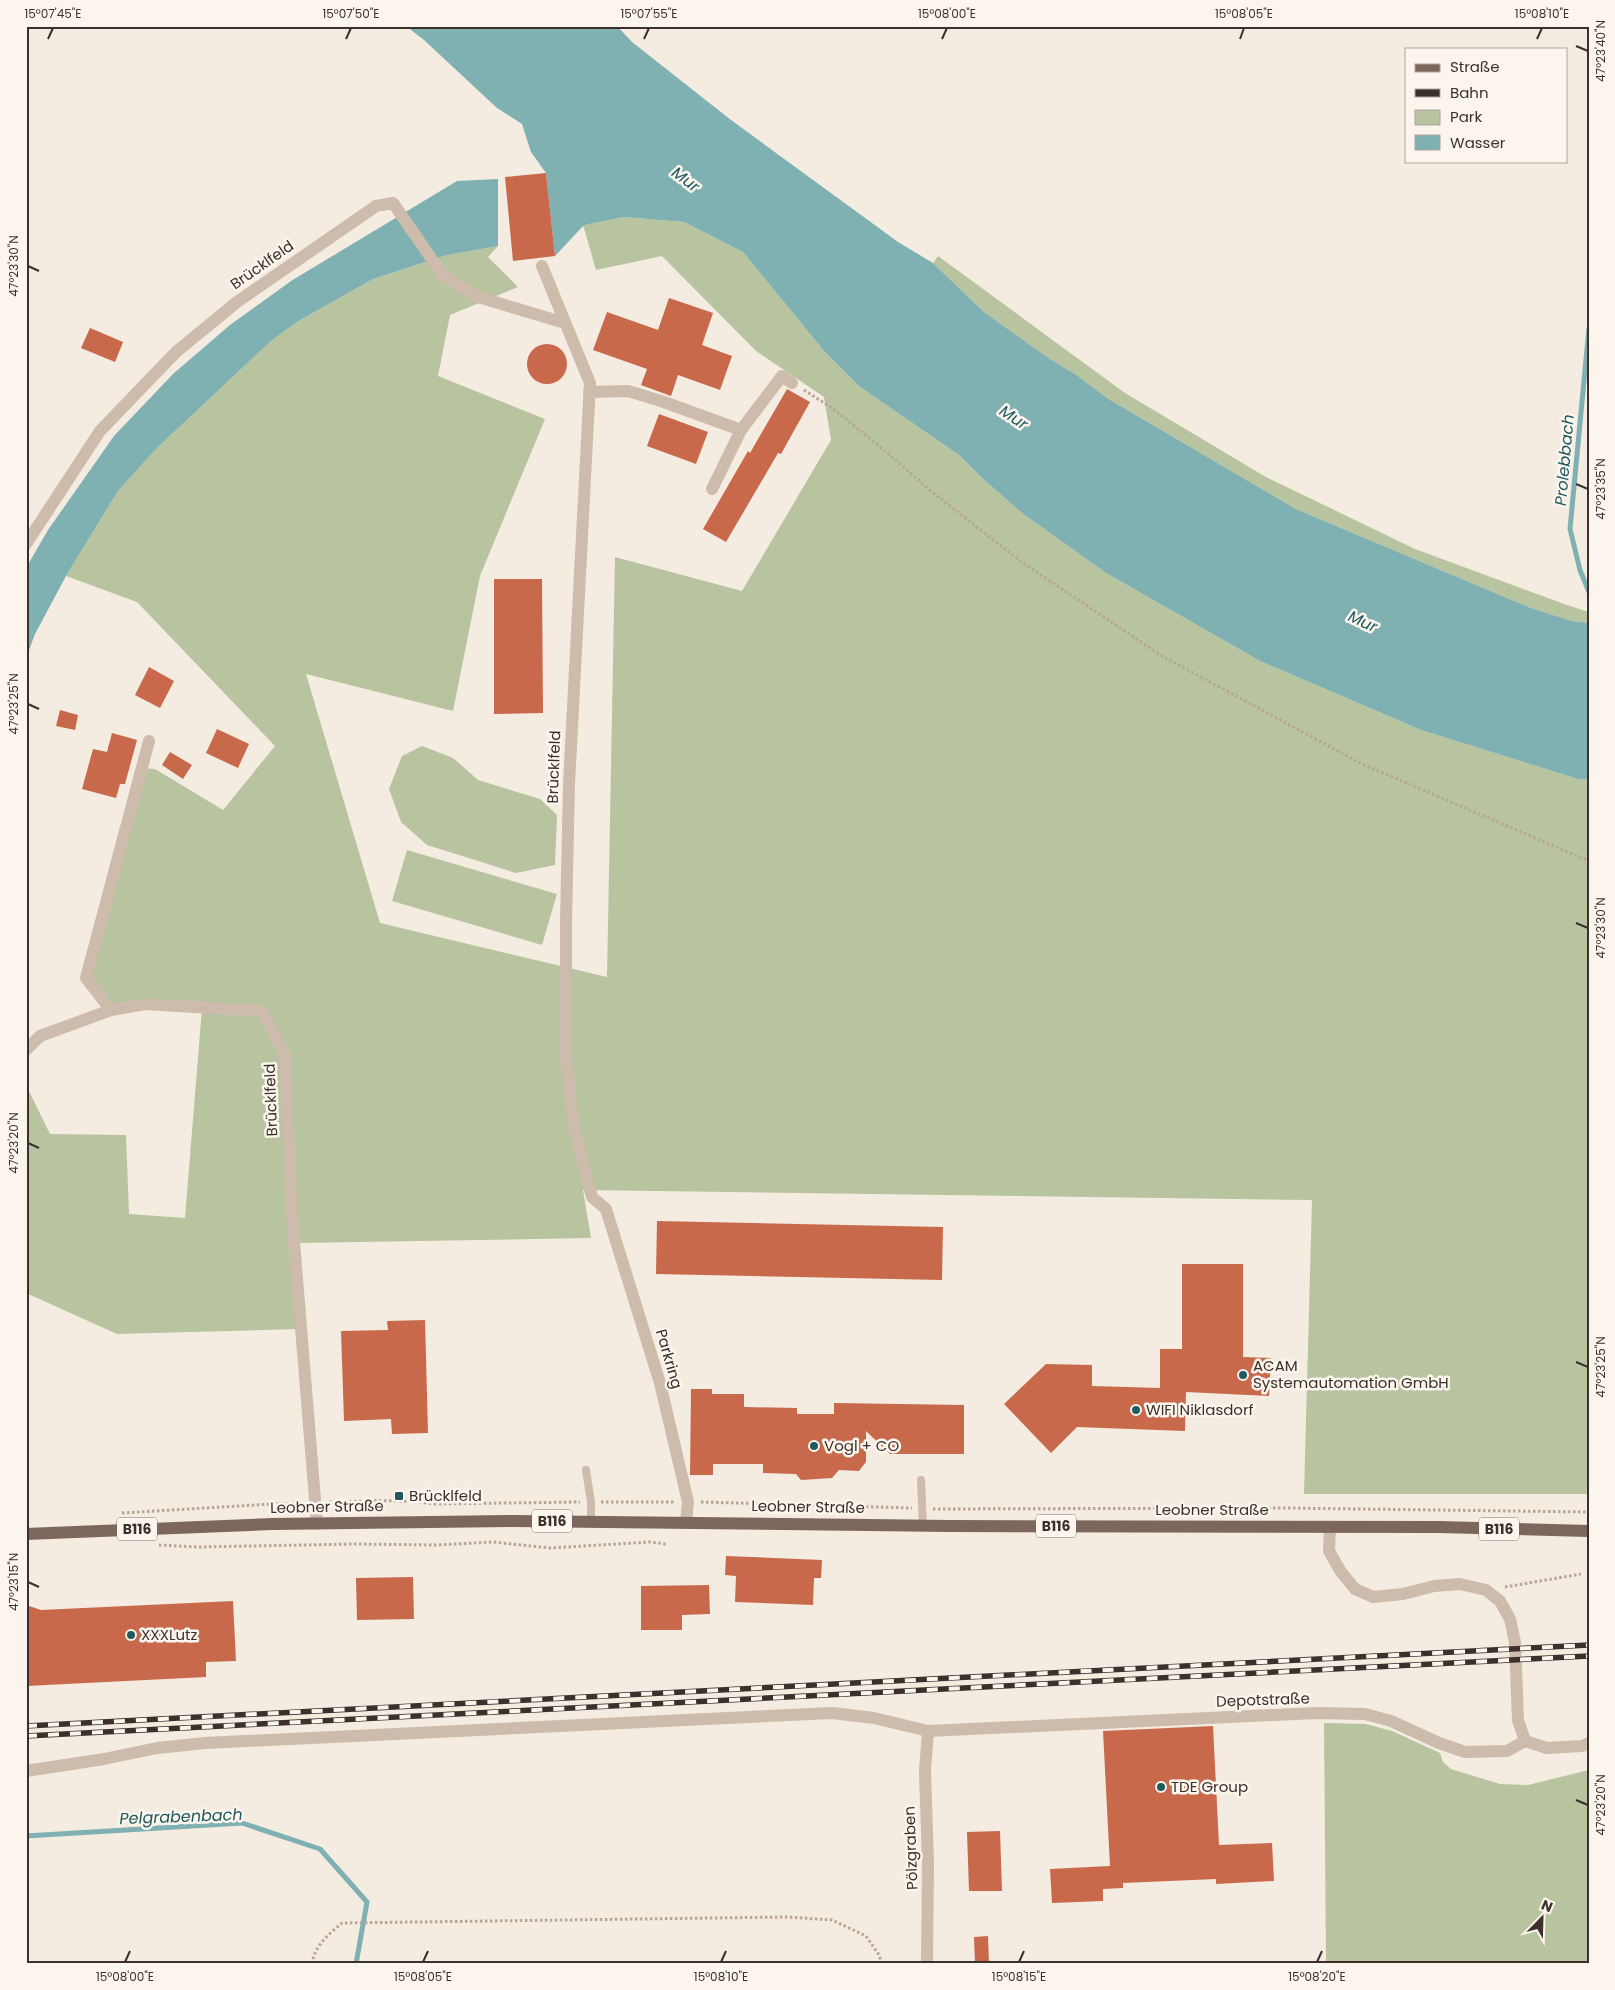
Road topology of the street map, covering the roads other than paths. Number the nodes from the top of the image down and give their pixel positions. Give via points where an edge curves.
1 (542, 266) dead end
2 (565, 323) junction
3 (792, 383) road end
4 (589, 392) junction
5 (741, 430) junction
6 (712, 489) dead end
7 (26, 544) edge
8 (149, 741) dead end
9 (111, 1010) junction
10 (26, 1050) edge
11 (606, 1209) joint
12 (586, 1470) dead end
13 (921, 1480) dead end
14 (591, 1522) junction
15 (686, 1522) junction
16 (317, 1524) junction
17 (922, 1526) junction
18 (1330, 1527) junction
19 (1589, 1531) edge
20 (26, 1534) edge
21 (928, 1731) junction
22 (1525, 1741) junction
23 (1589, 1743) edge
24 (26, 1771) edge
25 (927, 1964) edge

1 - 2 street, Brücklfeld
2 - 4 street, Brücklfeld via 590,383
2 - 7 street, Brücklfeld via 476,296 442,274 394,203 376,206 237,302 176,352 100,431
3 - 5 street via 782,376
4 - 5 street via 628,391
4 - 11 street, Brücklfeld via 569,784 566,1057 574,1126 592,1197
5 - 6 street
8 - 9 street via 86,978
9 - 10 street, Brücklfeld via 40,1036
9 - 16 street, Brücklfeld via 145,1004 262,1011 285,1054 292,1217
11 - 15 street, Parkring via 660,1383 688,1502
12 - 14 lane
13 - 17 lane
14 - 15 main road, Leobner Straße / B116
14 - 16 main road, Leobner Straße / B116
15 - 17 main road, Leobner Straße / B116
16 - 20 main road, Leobner Straße / B116
17 - 18 main road, Leobner Straße / B116
18 - 19 main road, Leobner Straße / B116
18 - 22 street via 1329,1550 1355,1589 1374,1597 1460,1584 1486,1590 1500,1601 1510,1619 1515,1642 1518,1720
21 - 22 street, Depotstraße via 1365,1714 1391,1721 1465,1752 1508,1751
21 - 24 street, Depotstraße via 874,1718 832,1713 205,1743
21 - 25 street, Pölzgraben via 924,1772 928,1862
22 - 23 street via 1547,1748

